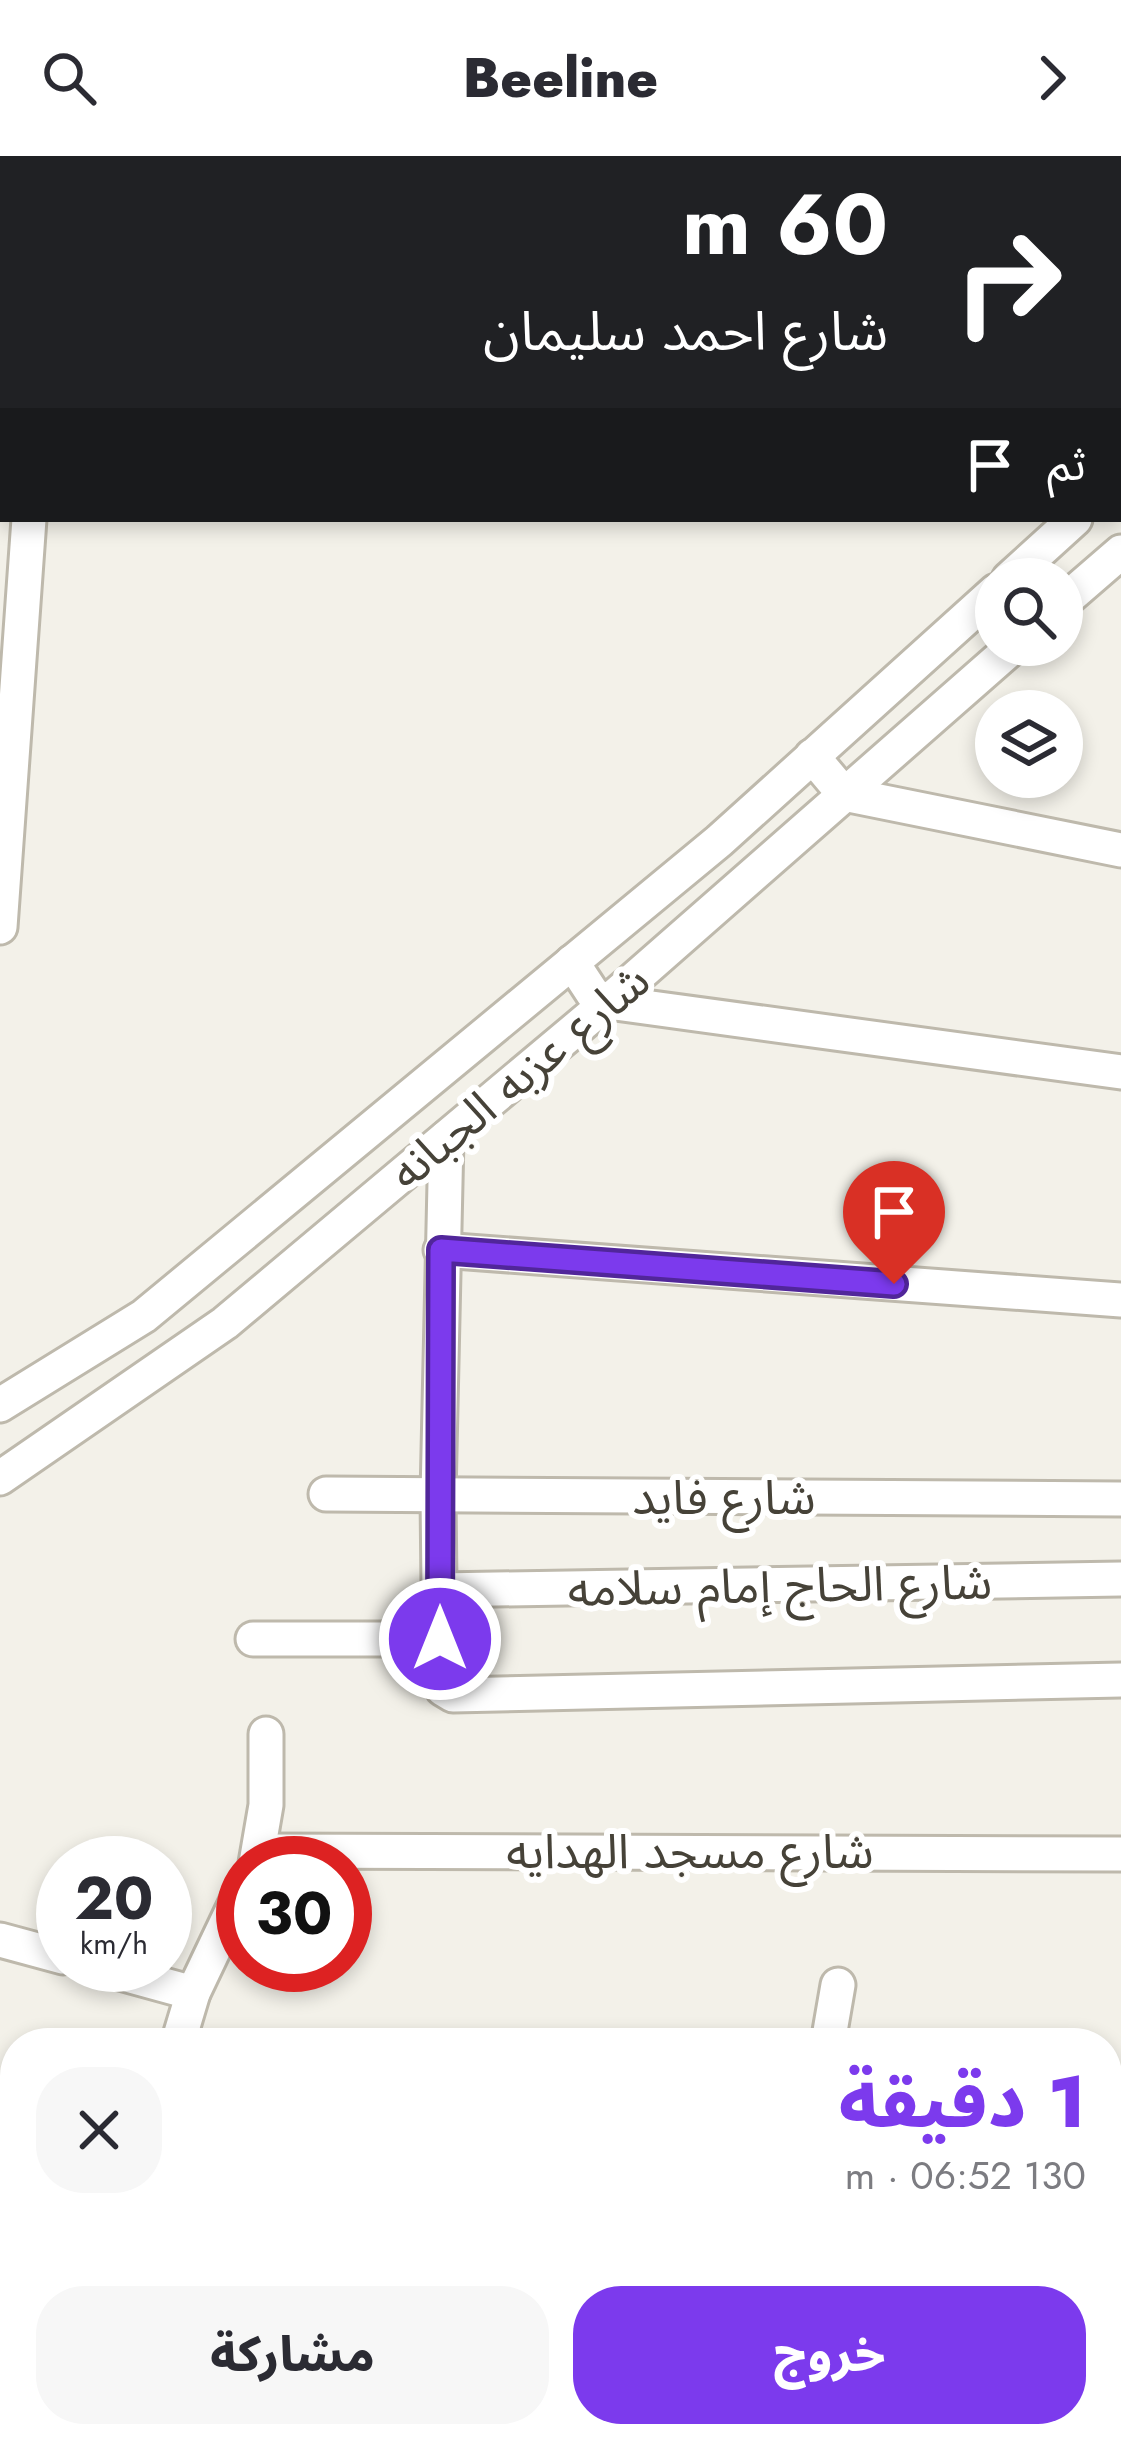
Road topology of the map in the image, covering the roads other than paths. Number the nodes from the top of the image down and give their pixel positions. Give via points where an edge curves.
1 (29, 522) edge
2 (1073, 522) edge
3 (1121, 552) edge
4 (1032, 558) edge
5 (1083, 585) edge
6 (975, 609) edge
7 (991, 666) edge
8 (812, 756) junction
9 (844, 794) junction
10 (1121, 850) edge
11 (0, 927) edge
12 (572, 962) junction
13 (608, 1002) junction
14 (1121, 1072) edge
15 (446, 1138) junction
16 (441, 1250) junction
17 (191, 1278) junction
18 (1121, 1300) edge
19 (225, 1323) junction
20 (0, 1406) edge
21 (0, 1478) edge
22 (326, 1494) dead end
23 (438, 1496) junction
24 (1121, 1499) edge
25 (1121, 1579) edge
26 (440, 1590) junction
27 (254, 1639) dead end
28 (440, 1639) junction
29 (1121, 1680) edge
30 (266, 1734) dead end
31 (261, 1836) edge
32 (1121, 1854) edge
33 (372, 1857) edge
34 (0, 1940) edge
35 (216, 1945) edge
36 (36, 1950) edge
37 (838, 1984) dead end
38 (189, 1992) edge
39 (193, 1993) junction
40 (182, 2028) edge
41 (831, 2028) edge

1 - 11 street
2 - 4 street
3 - 5 street
6 - 8 street, شارع عزبه الجبانه
7 - 9 street, شارع عزبه الجبانه
8 - 9 street
8 - 12 street, شارع عزبه الجبانه
9 - 10 street
9 - 13 street, شارع عزبه الجبانه
12 - 13 street via 592,994
12 - 17 street, شارع عزبه الجبانه
13 - 14 street
13 - 15 street, شارع عزبه الجبانه
15 - 16 street
15 - 19 street, شارع عزبه الجبانه
16 - 18 street
16 - 23 street
17 - 19 street
17 - 20 street, شارع عزبه الجبانه
19 - 21 street, شارع عزبه الجبانه
22 - 23 street, شارع فايد
23 - 24 street, شارع فايد
23 - 26 street
25 - 26 street, شارع الحاج إمام سلامه
26 - 28 street
27 - 28 street
28 - 29 street via 443,1689 453,1695
30 - 31 street
32 - 33 street, شارع مسجد الهدايه
34 - 36 street
35 - 39 street
37 - 41 street
38 - 39 street
39 - 40 street

